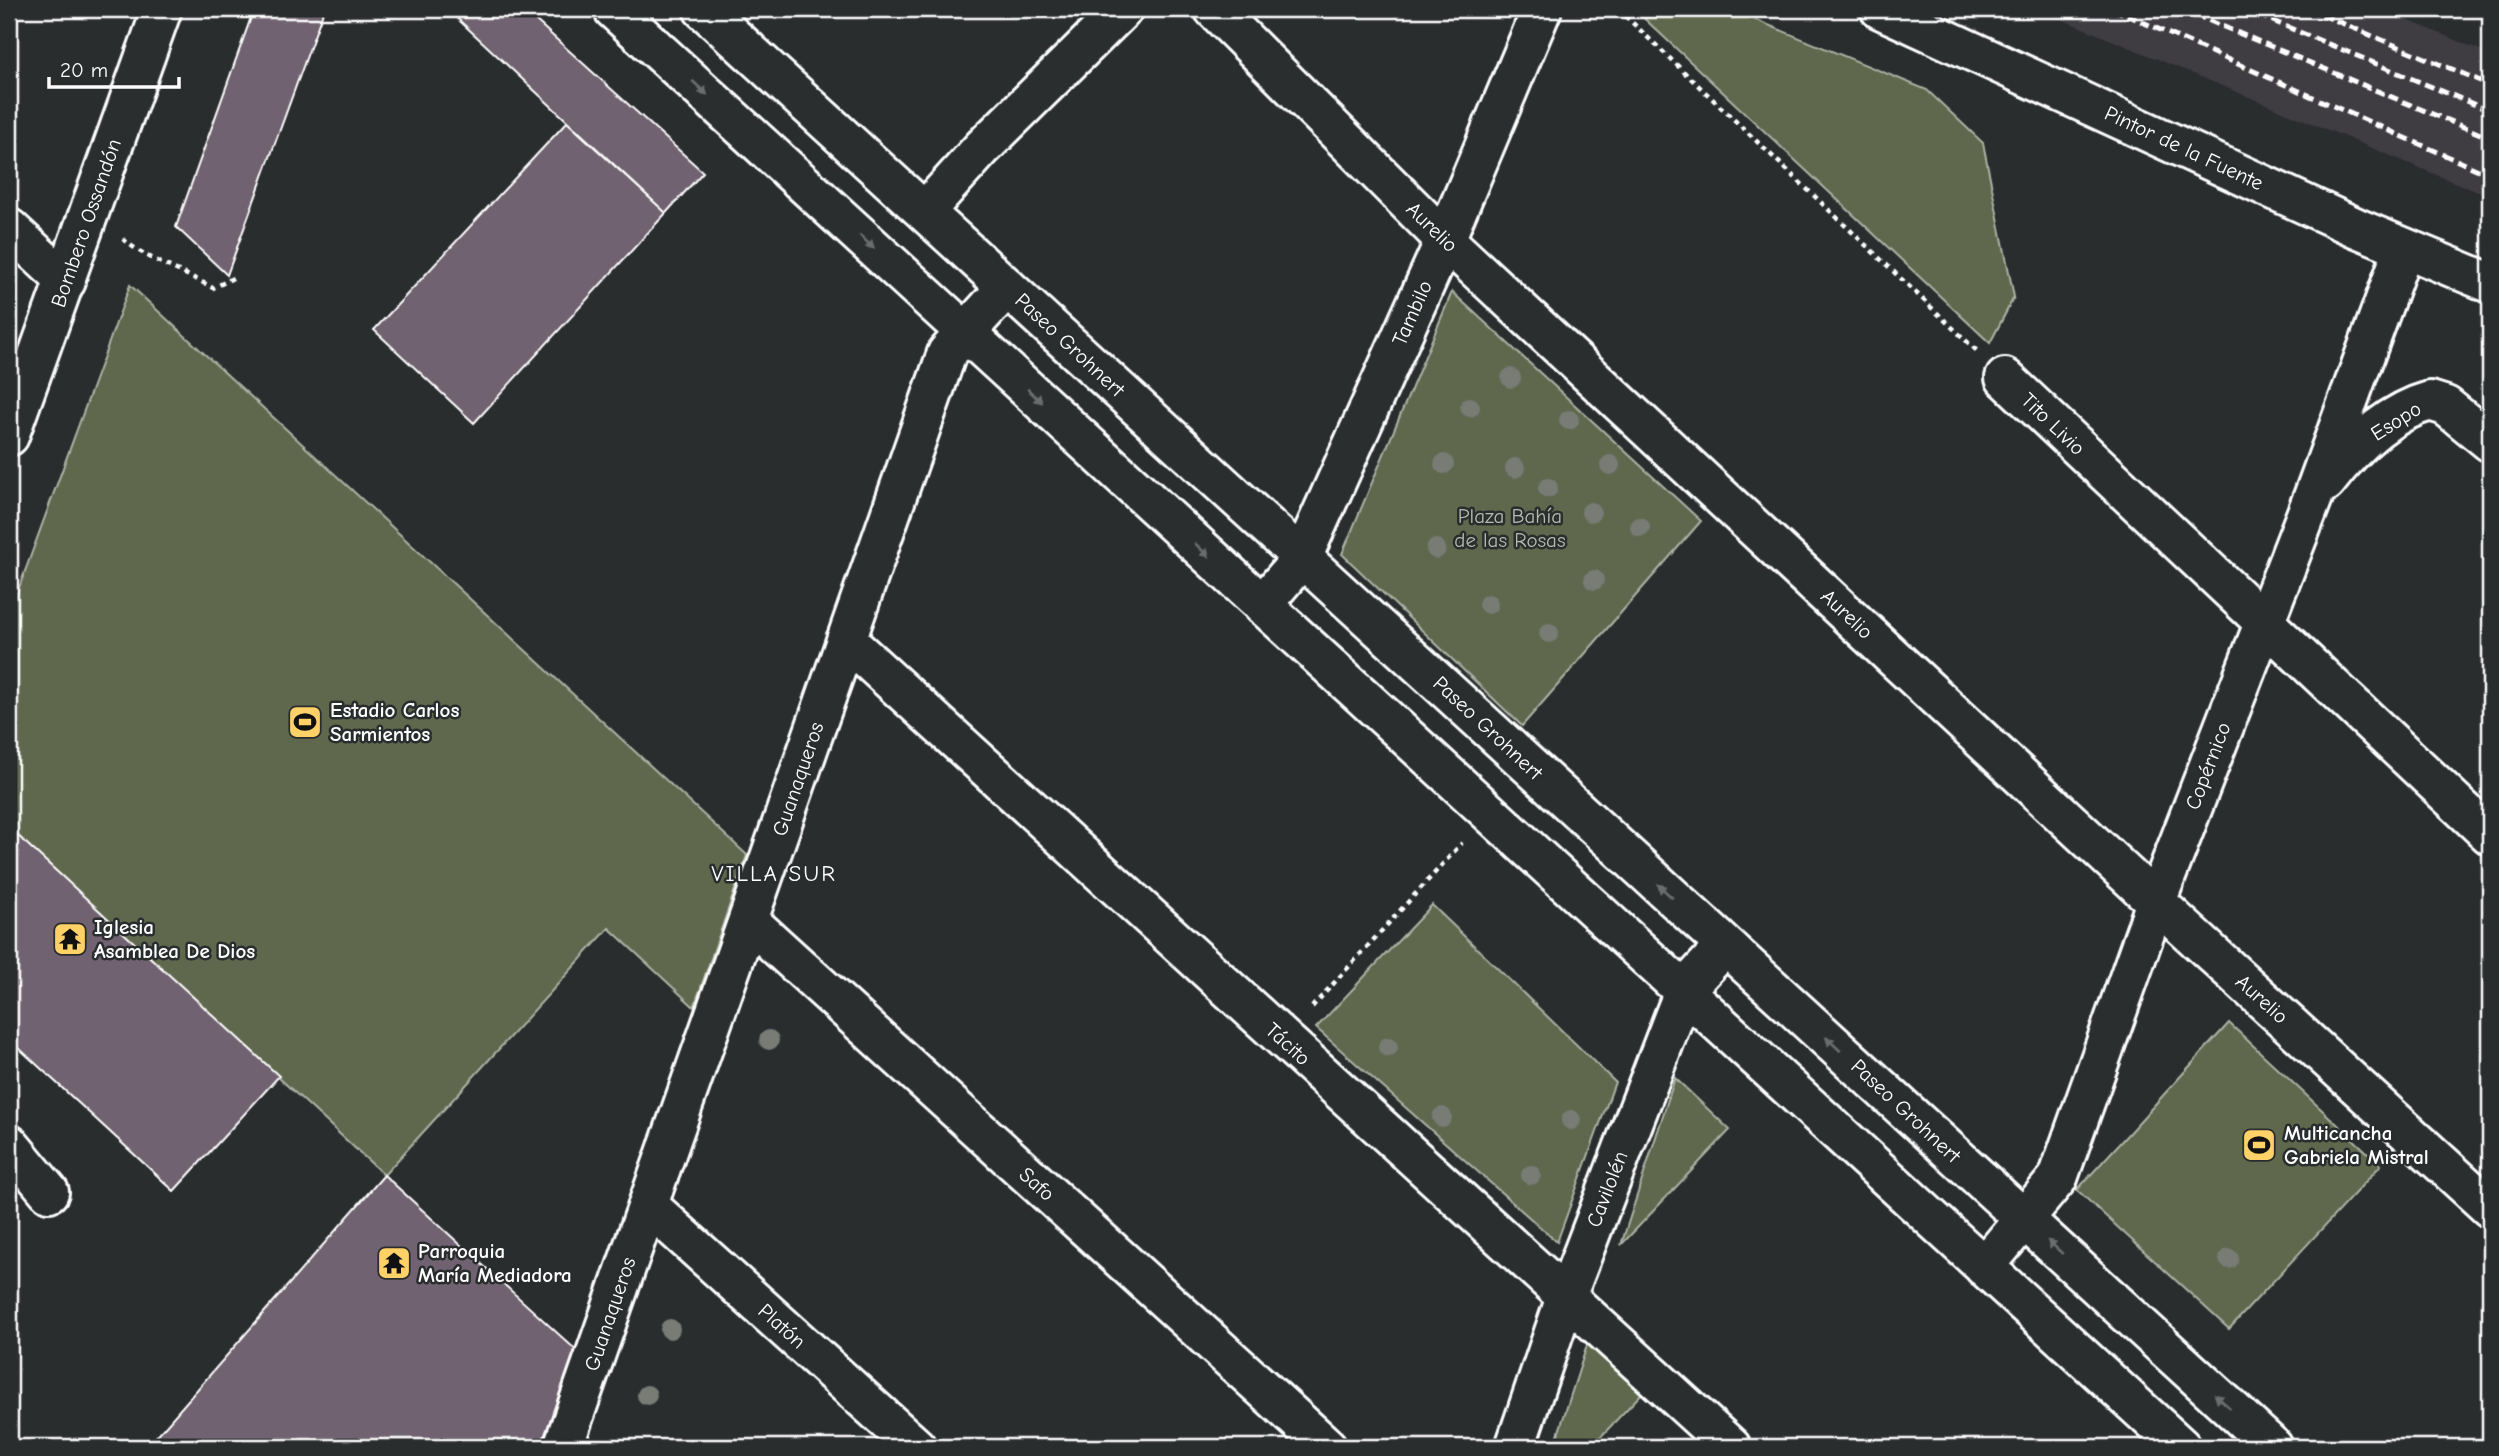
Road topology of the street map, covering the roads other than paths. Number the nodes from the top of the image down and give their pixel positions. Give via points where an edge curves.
1 (162, 9) edge
2 (613, 9) edge
3 (1123, 9) edge
4 (1214, 9) edge
5 (1542, 9) edge
6 (1880, 9) edge
7 (708, 13) edge
8 (671, 62) junction
9 (925, 211) junction
10 (9, 228) edge
11 (1445, 240) junction
12 (2404, 248) junction
13 (66, 281) junction
14 (2490, 284) edge
15 (1007, 287) junction
16 (966, 332) junction
17 (2005, 378) road end
18 (9, 436) edge
19 (2490, 442) edge
20 (2313, 497) junction
21 (1302, 558) junction
22 (1262, 605) junction
23 (2262, 623) junction
24 (846, 640) junction
25 (2490, 835) edge
26 (2156, 902) junction
27 (748, 920) junction
28 (1725, 946) junction
29 (1685, 989) junction
30 (9, 1144) edge
31 (49, 1192) dead end
32 (648, 1205) junction
33 (2490, 1208) edge
34 (2025, 1221) junction
35 (1984, 1267) junction
36 (1566, 1297) junction
37 (563, 1447) edge
38 (916, 1447) edge
39 (1327, 1447) edge
40 (1515, 1447) edge
41 (1731, 1447) edge
42 (2181, 1447) edge
43 (2273, 1447) edge

1 - 13 street, Bombero Ossandón
2 - 8 street
3 - 9 street
4 - 11 street, Aurelio
5 - 11 street, Tambilo
6 - 12 street, Pintor de la Fuente
7 - 8 street
7 - 9 street, Paseo Grohnert
8 -> 16 street
9 - 15 street, Paseo Grohnert
10 - 13 street
11 - 21 street, Tambilo
11 - 26 street, Aurelio
12 - 14 street, Pintor de la Fuente
12 - 20 street, Copérnico
13 - 18 street, Bombero Ossandón
15 - 16 street, Guanaqueros
15 - 21 street, Paseo Grohnert
16 -> 22 street
16 - 24 street, Guanaqueros via 947,353
17 - 23 street, Tito Livio
19 - 20 street, Esopo via 2446,407 2430,401 2418,404 2349,452
20 - 23 street, Copérnico
21 - 22 street, Tambilo
28 -> 21 street, Paseo Grohnert
22 - 29 street
23 - 25 street, Tito Livio
23 - 26 street, Copérnico
24 - 27 street, Guanaqueros
24 - 36 street, Tácito
26 - 33 street, Aurelio
26 - 34 street, Copérnico via 2058,1178
27 - 32 street, Guanaqueros
27 - 39 street, Safo
28 - 29 street, Cavilolén
34 -> 28 street, Paseo Grohnert
29 - 35 street
29 - 36 street, Cavilolén
30 - 31 street
32 - 37 street, Guanaqueros
32 - 38 street, Platón
34 - 35 street, Copérnico
43 -> 34 street, Paseo Grohnert
35 - 42 street
36 - 40 street, Cavilolén
36 - 41 street, Tácito

